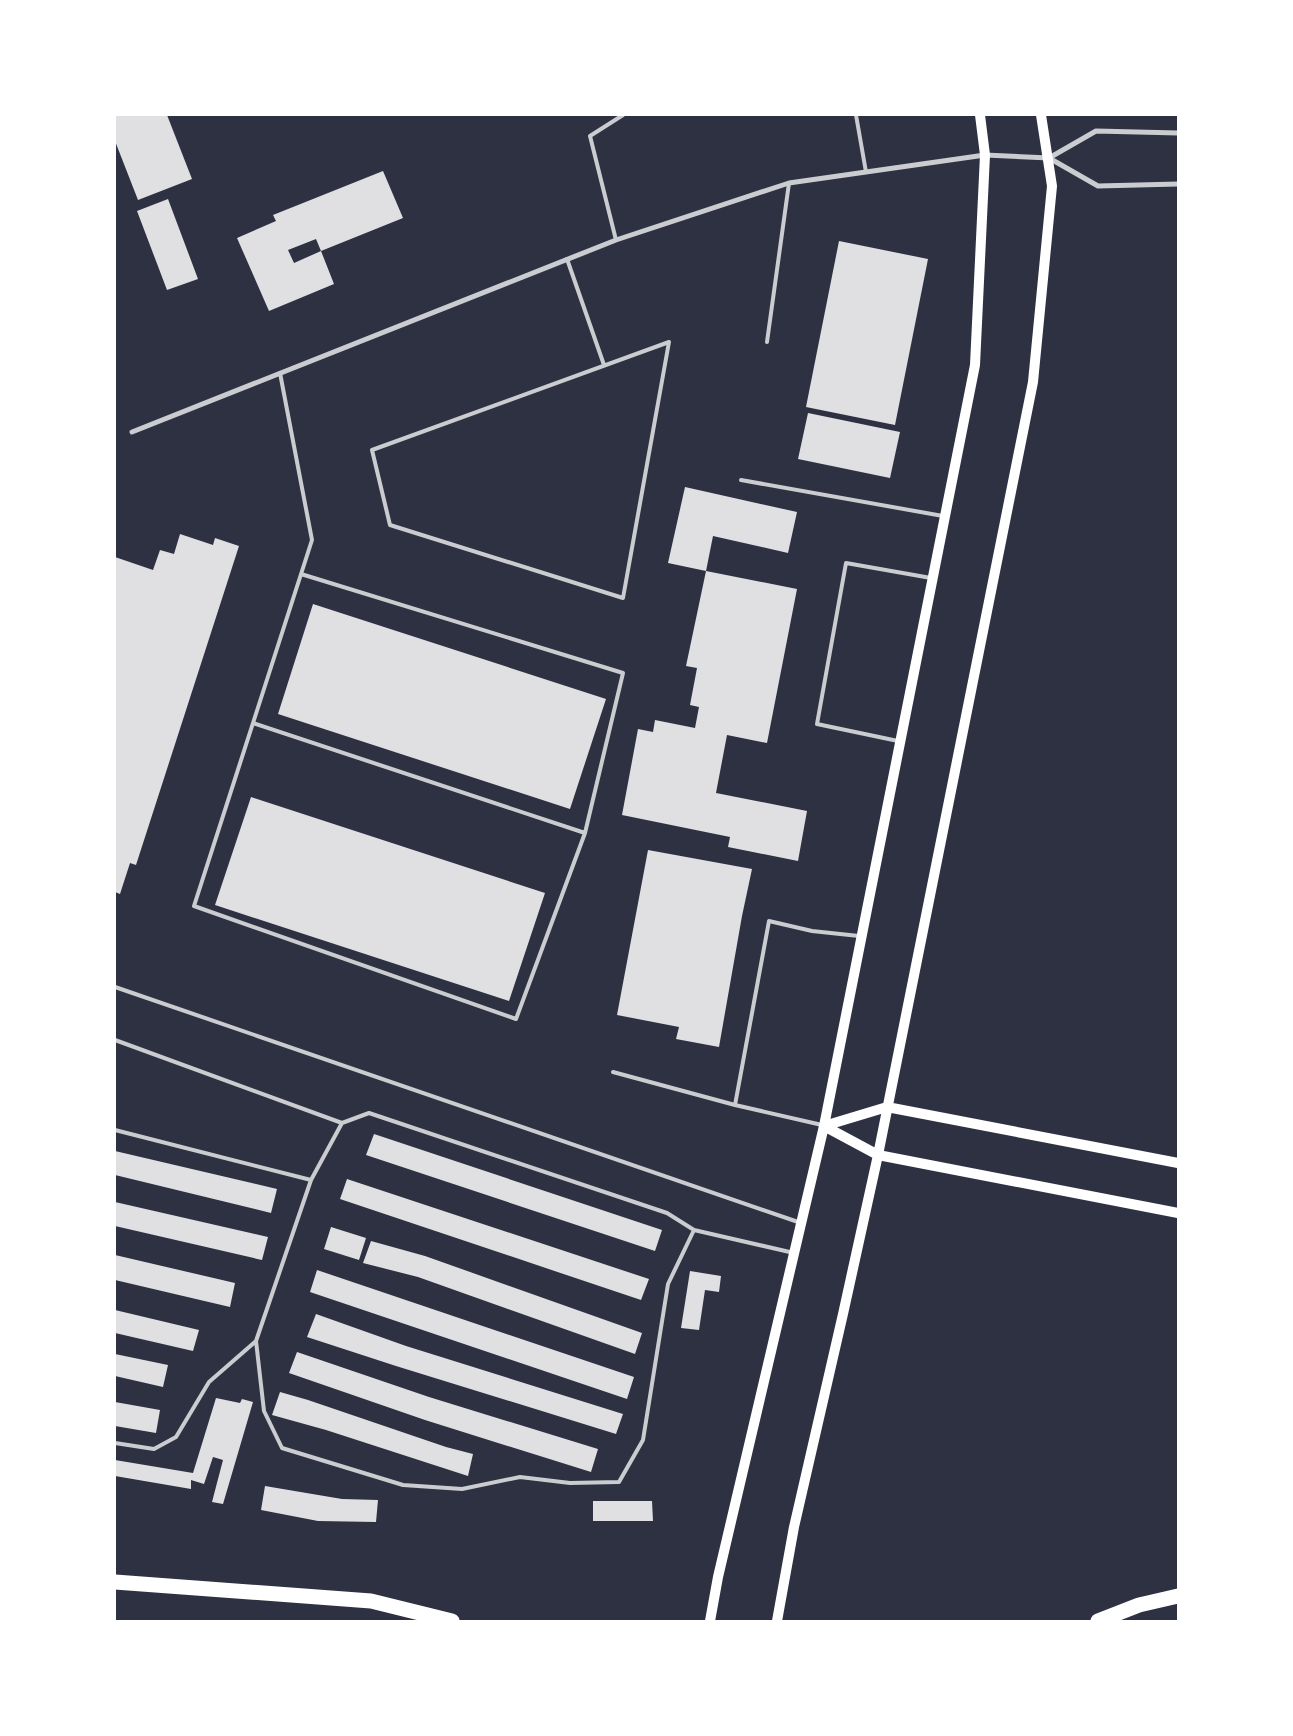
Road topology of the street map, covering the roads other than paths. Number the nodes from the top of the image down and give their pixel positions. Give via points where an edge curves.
1 (623, 115) edge
2 (856, 115) edge
3 (980, 115) edge
4 (1041, 115) edge
5 (1178, 133) edge
6 (985, 155) junction
7 (1048, 158) junction
8 (866, 172) junction
9 (789, 183) junction
10 (1178, 184) edge
11 (616, 240) junction
12 (567, 259) junction
13 (767, 342) dead end
14 (604, 365) junction
15 (280, 373) junction
16 (132, 432) dead end
17 (741, 480) dead end
18 (945, 517) junction
19 (301, 574) junction
20 (933, 578) junction
21 (253, 723) junction
22 (900, 742) junction
23 (585, 833) junction
24 (862, 937) junction
25 (115, 987) edge
26 (115, 1040) edge
27 (614, 1072) dead end
28 (735, 1105) junction
29 (888, 1107) junction
30 (342, 1123) junction
31 (824, 1126) junction
32 (115, 1130) edge
33 (878, 1155) junction
34 (1178, 1163) edge
35 (311, 1180) junction
36 (1178, 1213) edge
37 (801, 1223) junction
38 (694, 1230) junction
39 (794, 1253) junction
40 (256, 1341) junction
41 (115, 1443) edge
42 (115, 1582) edge
43 (1178, 1596) edge
44 (452, 1621) edge
45 (710, 1621) edge
46 (777, 1621) edge
47 (1098, 1621) edge

1 - 11 lane via 590,136
2 - 8 lane
3 - 6 main road
4 - 7 main road
5 - 7 street via 1096,131
6 - 7 street
6 - 8 street
6 - 18 main road via 976,365
7 - 10 street via 1098,186
7 - 29 main road via 1052,186 1034,382
8 - 9 street
9 - 11 street
9 - 13 lane
11 - 12 street
12 - 14 lane
12 - 15 street
14 - 14 lane via 372,450 390,525 623,598 669,342
15 - 16 street
15 - 19 lane via 312,540
17 - 18 lane
18 - 20 main road
19 - 21 lane
19 - 23 lane via 623,673
20 - 22 main road
20 - 22 lane via 846,563 817,724
21 - 23 lane
21 - 23 lane via 194,906 516,1019
22 - 24 main road
24 - 28 lane via 768,921
24 - 31 main road
25 - 37 lane
26 - 30 lane
27 - 28 lane
28 - 31 lane
29 - 31 main road
29 - 33 main road
29 - 34 main road
30 - 35 lane
30 - 38 lane via 369,1113 667,1213
31 - 33 main road
31 - 37 main road
32 - 35 lane
33 - 36 main road
33 - 46 main road via 794,1527
35 - 40 lane
37 - 39 main road
38 - 39 lane
38 - 40 lane via 668,1284 643,1440 618,1482 570,1483 520,1477 462,1489 403,1485 282,1448 264,1411
39 - 45 main road
40 - 41 lane via 209,1382 176,1438 154,1449
42 - 44 highway via 371,1601
43 - 47 highway via 1139,1605

